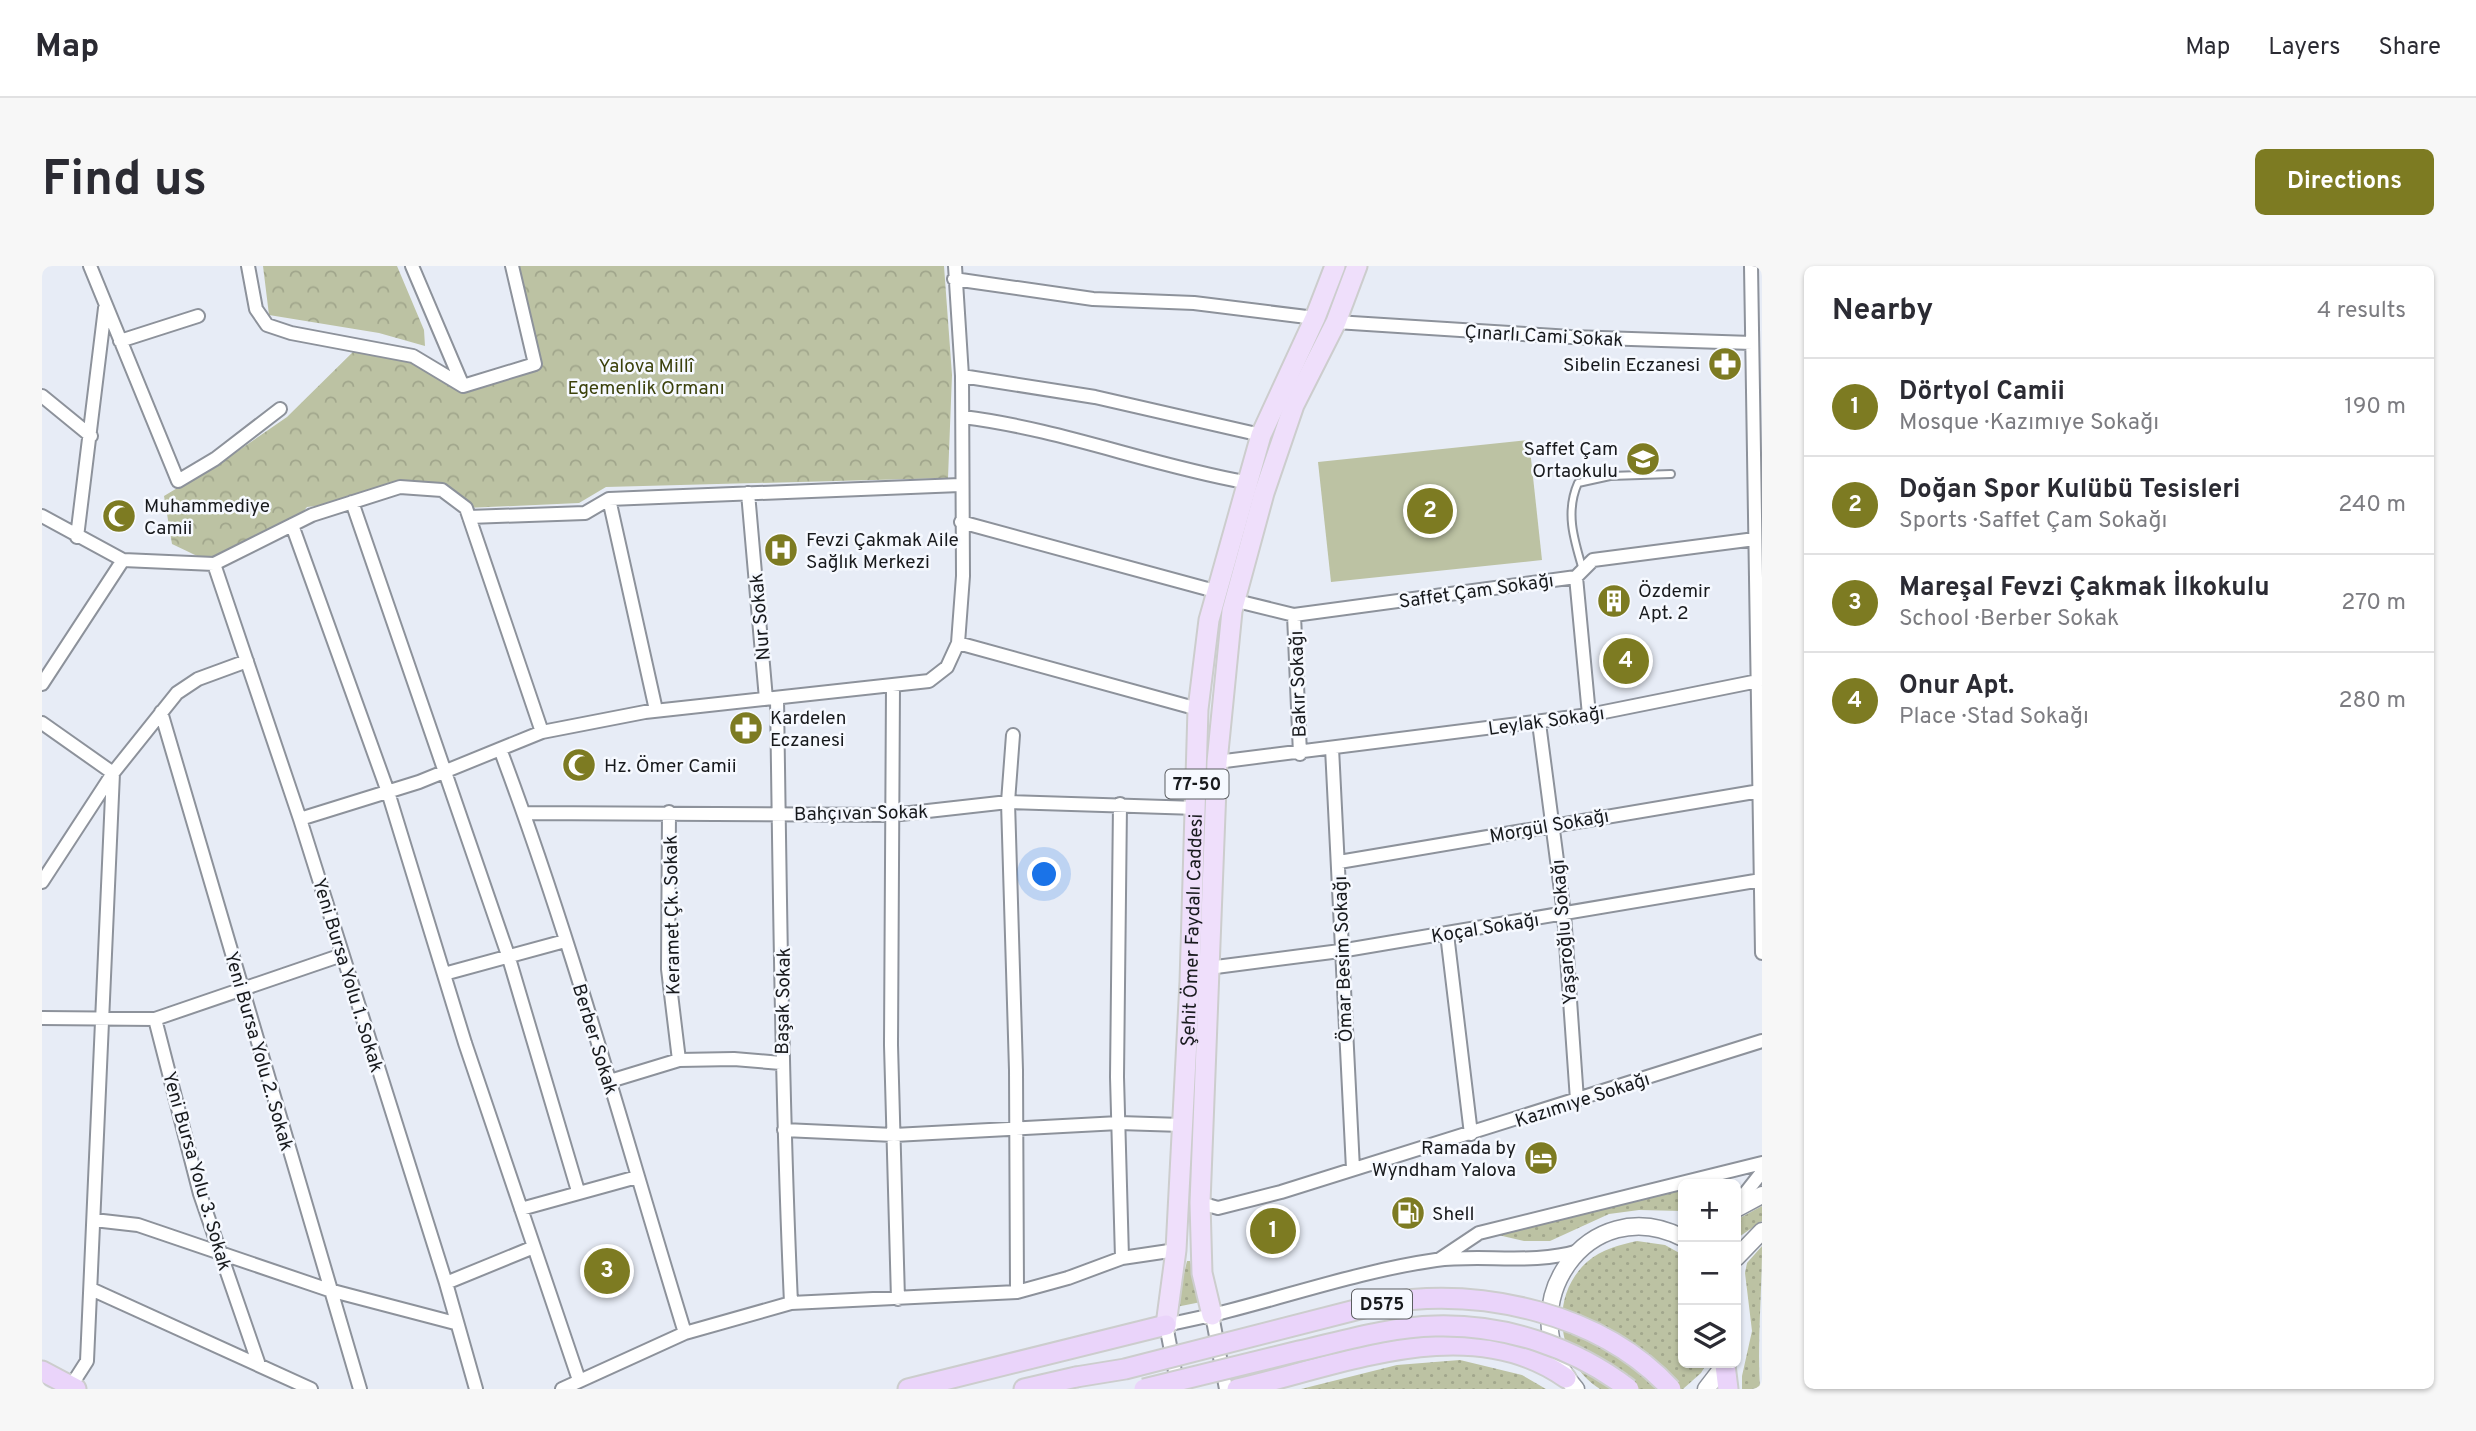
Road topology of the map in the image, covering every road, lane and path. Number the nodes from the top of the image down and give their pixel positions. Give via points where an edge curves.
1 (90, 266) edge
2 (248, 266) edge
3 (412, 266) edge
4 (512, 266) edge
5 (1335, 266) edge
6 (1357, 266) edge
7 (1751, 266) edge
8 (955, 272) edge
9 (105, 306) junction
10 (198, 316) dead end
11 (1315, 318) junction
12 (1336, 322) junction
13 (120, 341) junction
14 (1752, 343) junction
15 (962, 376) junction
16 (463, 386) junction
17 (42, 396) edge
18 (280, 410) dead end
19 (963, 417) junction
20 (1261, 435) junction
21 (91, 436) junction
22 (1671, 474) dead end
23 (1245, 482) junction
24 (960, 485) junction
25 (748, 493) junction
26 (609, 499) junction
27 (352, 502) junction
28 (42, 516) edge
29 (469, 517) junction
30 (961, 522) junction
31 (292, 525) junction
32 (77, 537) junction
33 (1755, 539) junction
34 (123, 560) junction
35 (214, 564) junction
36 (1580, 573) junction
37 (1215, 591) junction
38 (1235, 595) junction
39 (1294, 615) junction
40 (958, 643) junction
41 (1760, 658) edge
42 (247, 661) junction
43 (1758, 681) junction
44 (42, 684) edge
45 (893, 686) junction
46 (772, 698) junction
47 (1198, 709) junction
48 (656, 710) junction
49 (161, 712) junction
50 (1589, 715) junction
51 (42, 723) edge
52 (1539, 723) junction
53 (541, 732) junction
54 (1013, 735) dead end
55 (1332, 748) junction
56 (500, 749) junction
57 (1300, 754) junction
58 (1217, 762) junction
59 (443, 772) junction
60 (113, 773) junction
61 (1760, 791) junction
62 (388, 792) junction
63 (1008, 802) junction
64 (1120, 804) junction
65 (1197, 808) junction
66 (670, 812) junction
67 (524, 813) junction
68 (779, 814) junction
69 (892, 815) junction
70 (300, 819) junction
71 (1552, 824) junction
72 (1339, 862) junction
73 (1761, 880) edge
74 (42, 882) edge
75 (1762, 909) edge
76 (1564, 915) junction
77 (1447, 934) junction
78 (565, 942) junction
79 (1340, 951) junction
80 (1762, 953) edge
81 (342, 955) junction
82 (508, 955) junction
83 (1208, 968) junction
84 (444, 974) junction
85 (243, 989) junction
86 (42, 1018) edge
87 (155, 1020) junction
88 (102, 1021) junction
89 (1762, 1041) edge
90 (679, 1060) junction
91 (781, 1063) junction
92 (610, 1081) junction
93 (1577, 1100) junction
94 (1119, 1123) junction
95 (1182, 1125) junction
96 (1014, 1127) junction
97 (784, 1130) junction
98 (1471, 1134) junction
99 (894, 1135) junction
100 (1762, 1163) edge
101 (1353, 1169) junction
102 (1762, 1172) edge
103 (637, 1177) junction
104 (578, 1191) junction
105 (1762, 1195) edge
106 (1741, 1200) edge
107 (1200, 1203) junction
108 (1741, 1205) edge
109 (521, 1209) junction
110 (94, 1220) junction
111 (1762, 1231) edge
112 (1678, 1234) edge
113 (534, 1247) junction
114 (1176, 1250) junction
115 (219, 1251) junction
116 (1579, 1251) junction
117 (1741, 1253) edge
118 (1122, 1258) junction
119 (1439, 1260) junction
120 (446, 1283) junction
121 (91, 1289) junction
122 (329, 1290) junction
123 (1017, 1292) junction
124 (898, 1299) junction
125 (791, 1303) junction
126 (1212, 1315) junction
127 (455, 1322) junction
128 (1166, 1325) junction
129 (685, 1333) junction
130 (258, 1362) junction
131 (1722, 1368) edge
132 (1725, 1368) edge
133 (42, 1371) edge
134 (579, 1380) junction
135 (1571, 1383) edge
136 (74, 1388) edge
137 (311, 1389) edge
138 (360, 1389) edge
139 (476, 1389) edge
140 (562, 1389) edge
141 (908, 1389) edge
142 (1024, 1389) edge
143 (1144, 1389) edge
144 (1179, 1389) edge
145 (1226, 1389) edge
146 (1237, 1389) edge
147 (1629, 1389) edge
148 (1671, 1389) edge
149 (1706, 1389) edge
150 (1728, 1389) edge

1 - 9 street
2 - 16 street via 256,309 267,325 413,356
3 - 16 street
4 - 16 street via 535,364
5 - 11 main road, Şehit Ömer Faydalı Caddesi / 77-50
6 - 12 main road, Şehit Ömer Faydalı Caddesi / 77-50
7 - 14 street
8 - 11 street via 1093,299 1194,303
8 - 15 street
9 - 13 street
9 - 21 street
10 - 13 street
11 - 20 main road, Şehit Ömer Faydalı Caddesi / 77-50
12 - 14 street, Çınarlı Cami Sokak
12 - 38 main road, Şehit Ömer Faydalı Caddesi / 77-50 via 1294,405
13 - 18 street via 178,481
14 - 33 street
15 - 19 street
15 - 20 street via 1095,397
17 - 21 street
19 - 23 street via 1010,423
19 - 24 street
20 - 23 main road, Şehit Ömer Faydalı Caddesi / 77-50
21 - 32 street
22 - 36 lane via 1578,482 1570,500
23 - 37 main road, Şehit Ömer Faydalı Caddesi / 77-50
24 - 25 street
24 - 30 street
25 - 26 street
25 - 46 street, Nur Sokak
26 - 29 street via 585,513
26 - 48 street
27 - 29 street via 400,487 442,490 466,508
27 - 31 street
27 - 59 street
28 - 32 street
29 - 53 street
30 - 37 street
30 - 40 street
31 - 35 street
31 - 62 street
32 - 34 street
33 - 36 street, Saffet Çam Sokağı via 1593,560
33 - 41 street
34 - 35 street
34 - 44 street
35 - 42 street, Yeni Bursa Yolu 1. Sokak
36 - 39 street, Saffet Çam Sokağı
36 - 50 street
37 - 47 main road, Şehit Ömer Faydalı Caddesi / 77-50
38 - 39 street, Saffet Çam Sokağı via 1241,602
38 - 58 main road, Şehit Ömer Faydalı Caddesi / 77-50
39 - 57 street, Bakır Sokağı
40 - 45 street via 947,667 929,681
40 - 47 street
41 - 43 street
42 - 49 street via 198,679 177,693
42 - 70 street, Yeni Bursa Yolu 1. Sokak
43 - 50 street, Leylak Sokağı
43 - 61 street
45 - 46 street
45 - 69 street
46 - 48 street
46 - 68 street, Başak Sokak
47 - 65 main road, Şehit Ömer Faydalı Caddesi / 77-50
48 - 53 street
49 - 60 street
49 - 85 street, Yeni Bursa Yolu 2. Sokak
50 - 52 street, Leylak Sokağı
51 - 60 street
52 - 55 street, Leylak Sokağı
52 - 71 street, Yaşaroğlu Sokağı
53 - 56 street
54 - 63 street
55 - 57 street, Leylak Sokağı
55 - 72 street, Ömar Besim Sokağı
56 - 59 street
56 - 67 street, Berber Sokak
57 - 58 street, Leylak Sokağı
58 - 83 main road, Şehit Ömer Faydalı Caddesi / 77-50
59 - 62 street
59 - 82 street
60 - 74 street
60 - 88 street
61 - 71 street, Morgül Sokağı
61 - 73 street
62 - 70 street
62 - 84 street
63 - 64 street, Bahçıvan Sokak
63 - 69 street, Bahçıvan Sokak
63 - 96 street
64 - 65 street, Bahçıvan Sokak
64 - 94 street
65 - 95 main road, Şehit Ömer Faydalı Caddesi / 77-50
66 - 67 street, Bahçıvan Sokak
66 - 68 street, Bahçıvan Sokak
66 - 90 street, Keramet Çk. Sokak via 668,969
67 - 78 street, Berber Sokak
68 - 69 street, Bahçıvan Sokak
68 - 91 street, Başak Sokak
69 - 99 street
70 - 81 street, Yeni Bursa Yolu 1. Sokak
71 - 72 street, Morgül Sokağı
71 - 76 street, Yaşaroğlu Sokağı
72 - 79 street, Ömar Besim Sokağı
73 - 75 street
73 - 76 street, Koçal Sokağı
75 - 80 street
76 - 77 street, Koçal Sokağı
76 - 93 street, Yaşaroğlu Sokağı
77 - 79 street, Koçal Sokağı
77 - 98 street
78 - 82 street
78 - 92 street, Berber Sokak
79 - 83 street, Koçal Sokağı
79 - 101 street, Ömar Besim Sokağı
81 - 85 street
81 - 120 street, Yeni Bursa Yolu 1. Sokak
82 - 84 street
82 - 104 street
83 - 107 main road, Şehit Ömer Faydalı Caddesi / 77-50
84 - 109 street
85 - 87 street
85 - 122 street, Yeni Bursa Yolu 2. Sokak
86 - 88 street
87 - 88 street
87 - 115 street, Yeni Bursa Yolu 3. Sokak
88 - 110 street
89 - 93 street, Kazımıye Sokağı
90 - 91 street
90 - 92 street
91 - 97 street, Başak Sokak
92 - 103 street, Berber Sokak
93 - 98 street, Kazımıye Sokağı
94 - 95 street
94 - 96 street
94 - 118 street
95 - 114 main road, Şehit Ömer Faydalı Caddesi / 77-50
96 - 99 street
96 - 123 street
97 - 99 street
97 - 125 street, Başak Sokak
98 - 101 street, Kazımıye Sokağı
99 - 124 street
100 - 119 street via 1479,1233
101 - 107 street, Kazımıye Sokağı via 1218,1208
102 - 106 street
103 - 104 street
103 - 129 street, Berber Sokak
104 - 109 street
105 - 108 street
107 - 126 main road, Şehit Ömer Faydalı Caddesi / 77-50 via 1202,1273
109 - 113 street
110 - 115 street via 138,1224
110 - 121 street
111 - 117 street
112 - 116 street via 1634,1227 1596,1239
113 - 120 street
113 - 134 street
114 - 118 street
114 - 128 main road, Şehit Ömer Faydalı Caddesi / 77-50
115 - 122 street
115 - 130 street, Yeni Bursa Yolu 3. Sokak
116 - 119 street via 1547,1259 1483,1256
116 - 135 street via 1561,1275 1550,1302 1550,1342
118 - 123 street
119 - 126 street
120 - 127 street, Yeni Bursa Yolu 1. Sokak
121 - 130 street
121 - 136 street via 87,1361
122 - 127 street
122 - 138 street, Yeni Bursa Yolu 2. Sokak
123 - 124 street
124 - 125 street
125 - 129 street
126 - 128 street
126 - 145 street
127 - 139 street, Yeni Bursa Yolu 1. Sokak
128 - 141 highway
128 - 144 street
129 - 134 street
130 - 137 street
131 - 149 street
132 - 150 highway
133 - 136 highway
134 - 140 street
135 - 146 highway via 1538,1362 1505,1352 1441,1345 1387,1352
142 - 148 highway, D575, bridge via 1125,1369 1383,1303 1461,1296 1520,1306 1588,1331 1625,1349
143 - 147 highway, D575, bridge via 1356,1338 1435,1326 1498,1331 1535,1341 1598,1366

